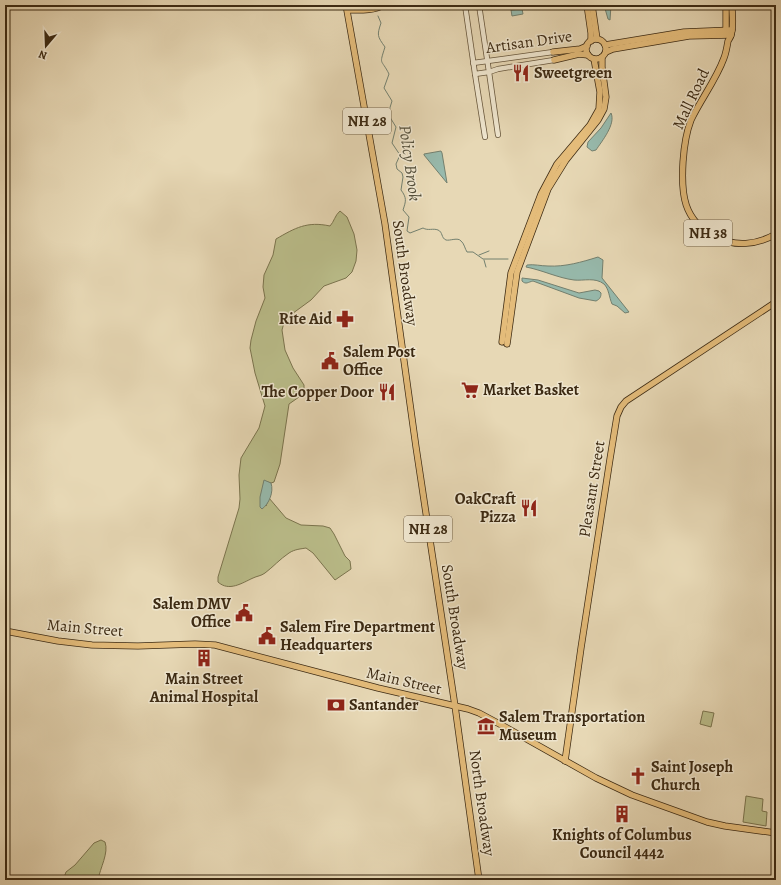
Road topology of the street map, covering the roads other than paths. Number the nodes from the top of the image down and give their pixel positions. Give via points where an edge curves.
1 (364, 5) edge
2 (384, 5) edge
3 (464, 5) edge
4 (479, 5) edge
5 (587, 5) edge
6 (592, 5) edge
7 (726, 5) edge
8 (732, 5) edge
9 (347, 7) edge
10 (729, 34) junction
11 (597, 39) junction
12 (591, 41) junction
13 (605, 45) junction
14 (587, 46) junction
15 (553, 52) joint
16 (606, 52) junction
17 (588, 55) junction
18 (602, 57) junction
19 (594, 59) junction
20 (554, 60) joint
21 (487, 61) junction
22 (474, 63) junction
23 (489, 72) junction
24 (475, 74) junction
25 (498, 135) dead end
26 (485, 137) dead end
27 (776, 234) edge
28 (776, 302) edge
29 (5, 630) edge
30 (455, 706) junction
31 (565, 762) junction
32 (776, 834) edge
33 (479, 880) edge

1 - 9 main road
2 - 9 main road via 366,10
3 - 22 street
4 - 21 street
5 - 12 main road
6 - 11 main road
7 - 10 main road, Mall Road / NH 38
8 - 10 main road, Mall Road / NH 38
9 - 30 main road, South Broadway / NH 28 via 385,224
10 - 13 main road via 684,32
10 - 16 main road via 679,37
10 - 27 main road, Mall Road / NH 38 via 722,64 687,132 682,180 683,197 697,223 719,239 750,244
11 - 12 main road
11 - 13 main road
12 - 14 main road
13 - 16 main road
14 - 15 main road, Artisan Drive
14 - 17 main road
15 - 21 street, Artisan Drive
16 - 18 main road
17 - 19 main road
17 - 20 main road, Artisan Drive via 579,54
18 - 19 main road
18 - 19 main road via 606,97 604,109 548,189 517,272 504,343 511,273 541,194 557,164 590,125 599,109 600,92
20 - 23 street, Artisan Drive
21 - 22 street, Artisan Drive
21 - 23 street
22 - 24 street
23 - 24 street, Artisan Drive
23 - 25 street
24 - 26 street
28 - 31 main road, Pleasant Street via 626,401 619,411 586,609
29 - 30 main road, Main Street via 92,645 215,645
30 - 31 main road, Main Street via 489,718
30 - 33 main road, North Broadway / NH 28
31 - 32 main road, Main Street via 624,791 698,819

